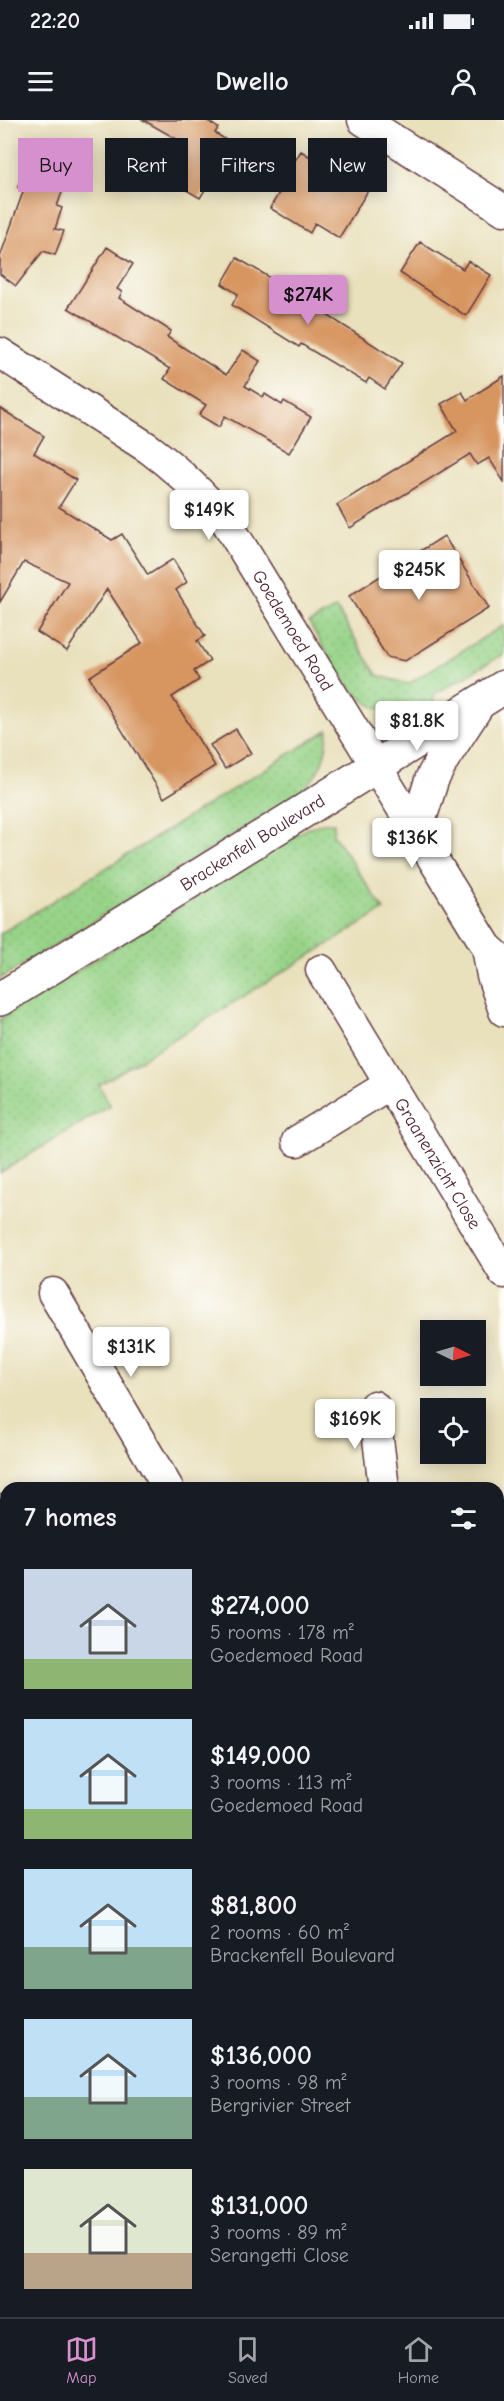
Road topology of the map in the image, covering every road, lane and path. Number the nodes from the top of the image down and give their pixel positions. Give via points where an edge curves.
1 (363, 120) edge
2 (504, 210) edge
3 (0, 353) edge
4 (491, 694) edge
5 (376, 767) junction
6 (416, 830) junction
7 (496, 954) edge
8 (321, 970) dead end
9 (0, 999) edge
10 (504, 1011) edge
11 (390, 1084) junction
12 (297, 1141) dead end
13 (504, 1273) edge
14 (53, 1293) dead end
15 (374, 1406) dead end
16 (164, 1482) edge
17 (383, 1482) edge

1 - 2 street
3 - 5 street, Goedemoed Road via 148,448 209,502 227,524
4 - 5 street, Brackenfell Boulevard
4 - 6 street via 443,758
5 - 6 street, Goedemoed Road
5 - 9 street, Brackenfell Boulevard
6 - 7 street, Goedemoed Road
7 - 10 street via 492,976
8 - 11 street, Graanenzicht Close
11 - 12 street, Graanenzicht Close
11 - 13 street, Graanenzicht Close
14 - 16 street
15 - 17 street

